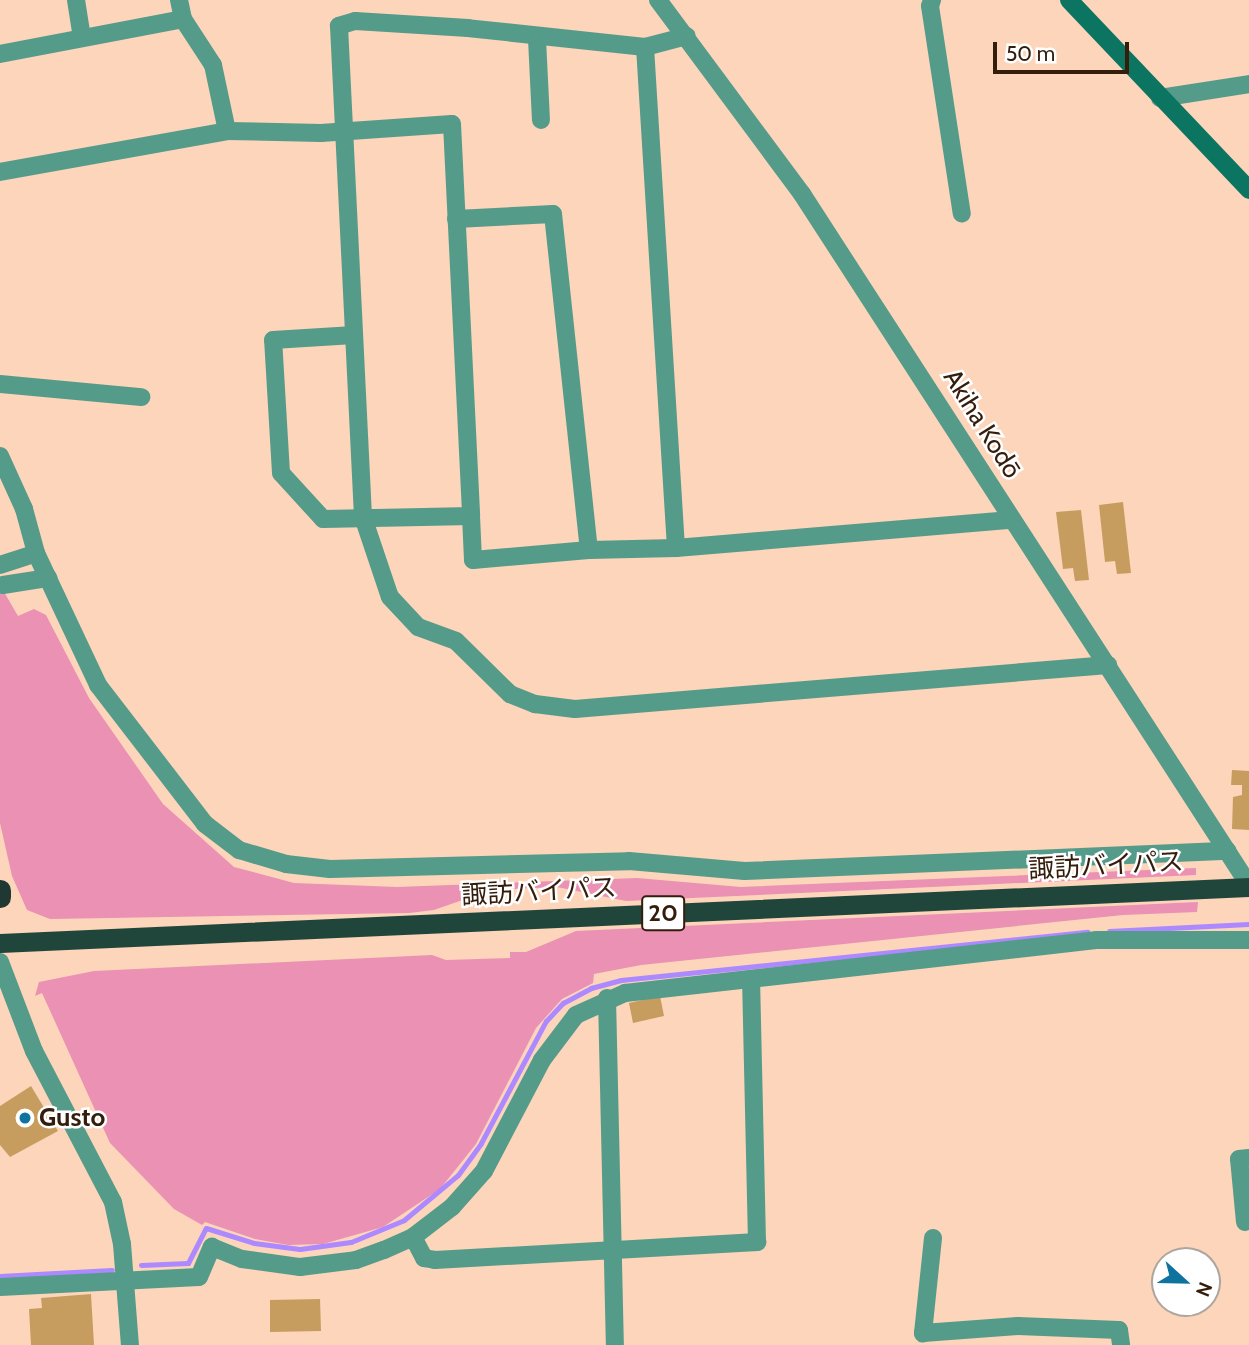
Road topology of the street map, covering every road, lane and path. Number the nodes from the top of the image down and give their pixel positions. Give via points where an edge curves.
1 (76, 0) edge
2 (179, 0) edge
3 (658, 0) edge
4 (932, 0) edge
5 (1069, 0) edge
6 (183, 19) junction
7 (687, 36) junction
8 (82, 38) junction
9 (537, 39) junction
10 (645, 47) junction
11 (0, 54) edge
12 (1249, 84) edge
13 (1160, 98) junction
14 (541, 120) dead end
15 (227, 131) junction
16 (345, 131) junction
17 (0, 172) edge
18 (1249, 190) edge
19 (962, 214) dead end
20 (456, 219) junction
21 (354, 334) junction
22 (0, 384) edge
23 (141, 397) dead end
24 (0, 456) edge
25 (471, 516) junction
26 (363, 517) junction
27 (1011, 520) junction
28 (676, 548) junction
29 (589, 550) junction
30 (36, 553) junction
31 (0, 565) edge
32 (48, 578) junction
33 (3, 585) dead end
34 (1108, 665) junction
35 (1228, 851) junction
36 (1249, 886) edge
37 (0, 890) edge
38 (0, 897) edge
39 (1249, 940) edge
40 (0, 943) edge
41 (0, 962) edge
42 (751, 982) junction
43 (607, 998) junction
44 (1249, 1158) edge
45 (1245, 1222) dead end
46 (413, 1237) junction
47 (933, 1238) dead end
48 (612, 1250) junction
49 (125, 1281) junction
50 (0, 1287) edge
51 (130, 1345) edge
52 (615, 1345) edge
53 (1121, 1345) edge

1 - 8 street
2 - 6 street
3 - 7 street, Akiha Kodō
4 - 19 street
5 - 13 main road
6 - 8 street
6 - 15 street via 213,65
7 - 10 street
7 - 27 street, Akiha Kodō via 803,194
8 - 11 street
9 - 10 street
9 - 14 street
9 - 16 street via 455,27 355,21 339,26
10 - 28 street
12 - 13 street
13 - 18 main road
15 - 16 street
15 - 17 street
16 - 20 street via 452,124
16 - 21 street
20 - 25 street
20 - 29 street via 553,214
21 - 26 street
21 - 26 street via 272,340 281,472 323,520
22 - 23 street
24 - 30 street via 24,509
25 - 26 street
25 - 29 street via 473,560
26 - 34 street via 390,597 418,627 456,641 510,694 534,704 575,709
27 - 28 street
27 - 34 street, Akiha Kodō
28 - 29 street
30 - 31 street
30 - 32 street
32 - 33 street
32 - 35 street via 98,685 175,788 205,824 239,850 286,864 391,869 629,861 745,871
34 - 35 street, Akiha Kodō
35 - 36 street, Akiha Kodō
36 - 40 highway, 諏訪バイパス / 20
37 - 38 highway
39 - 42 street via 1096,940
41 - 49 street via 34,1051 113,1202
42 - 43 street via 646,990
42 - 48 street via 757,1242
43 - 46 street via 576,1015 542,1060 484,1171 452,1207
43 - 48 street
44 - 45 street via 1239,1159
46 - 48 street via 424,1258 435,1260
46 - 49 street via 356,1261 300,1267 242,1259 212,1247 199,1277
47 - 53 street via 923,1333 1018,1326 1119,1330
48 - 52 street
49 - 50 street
49 - 51 street

